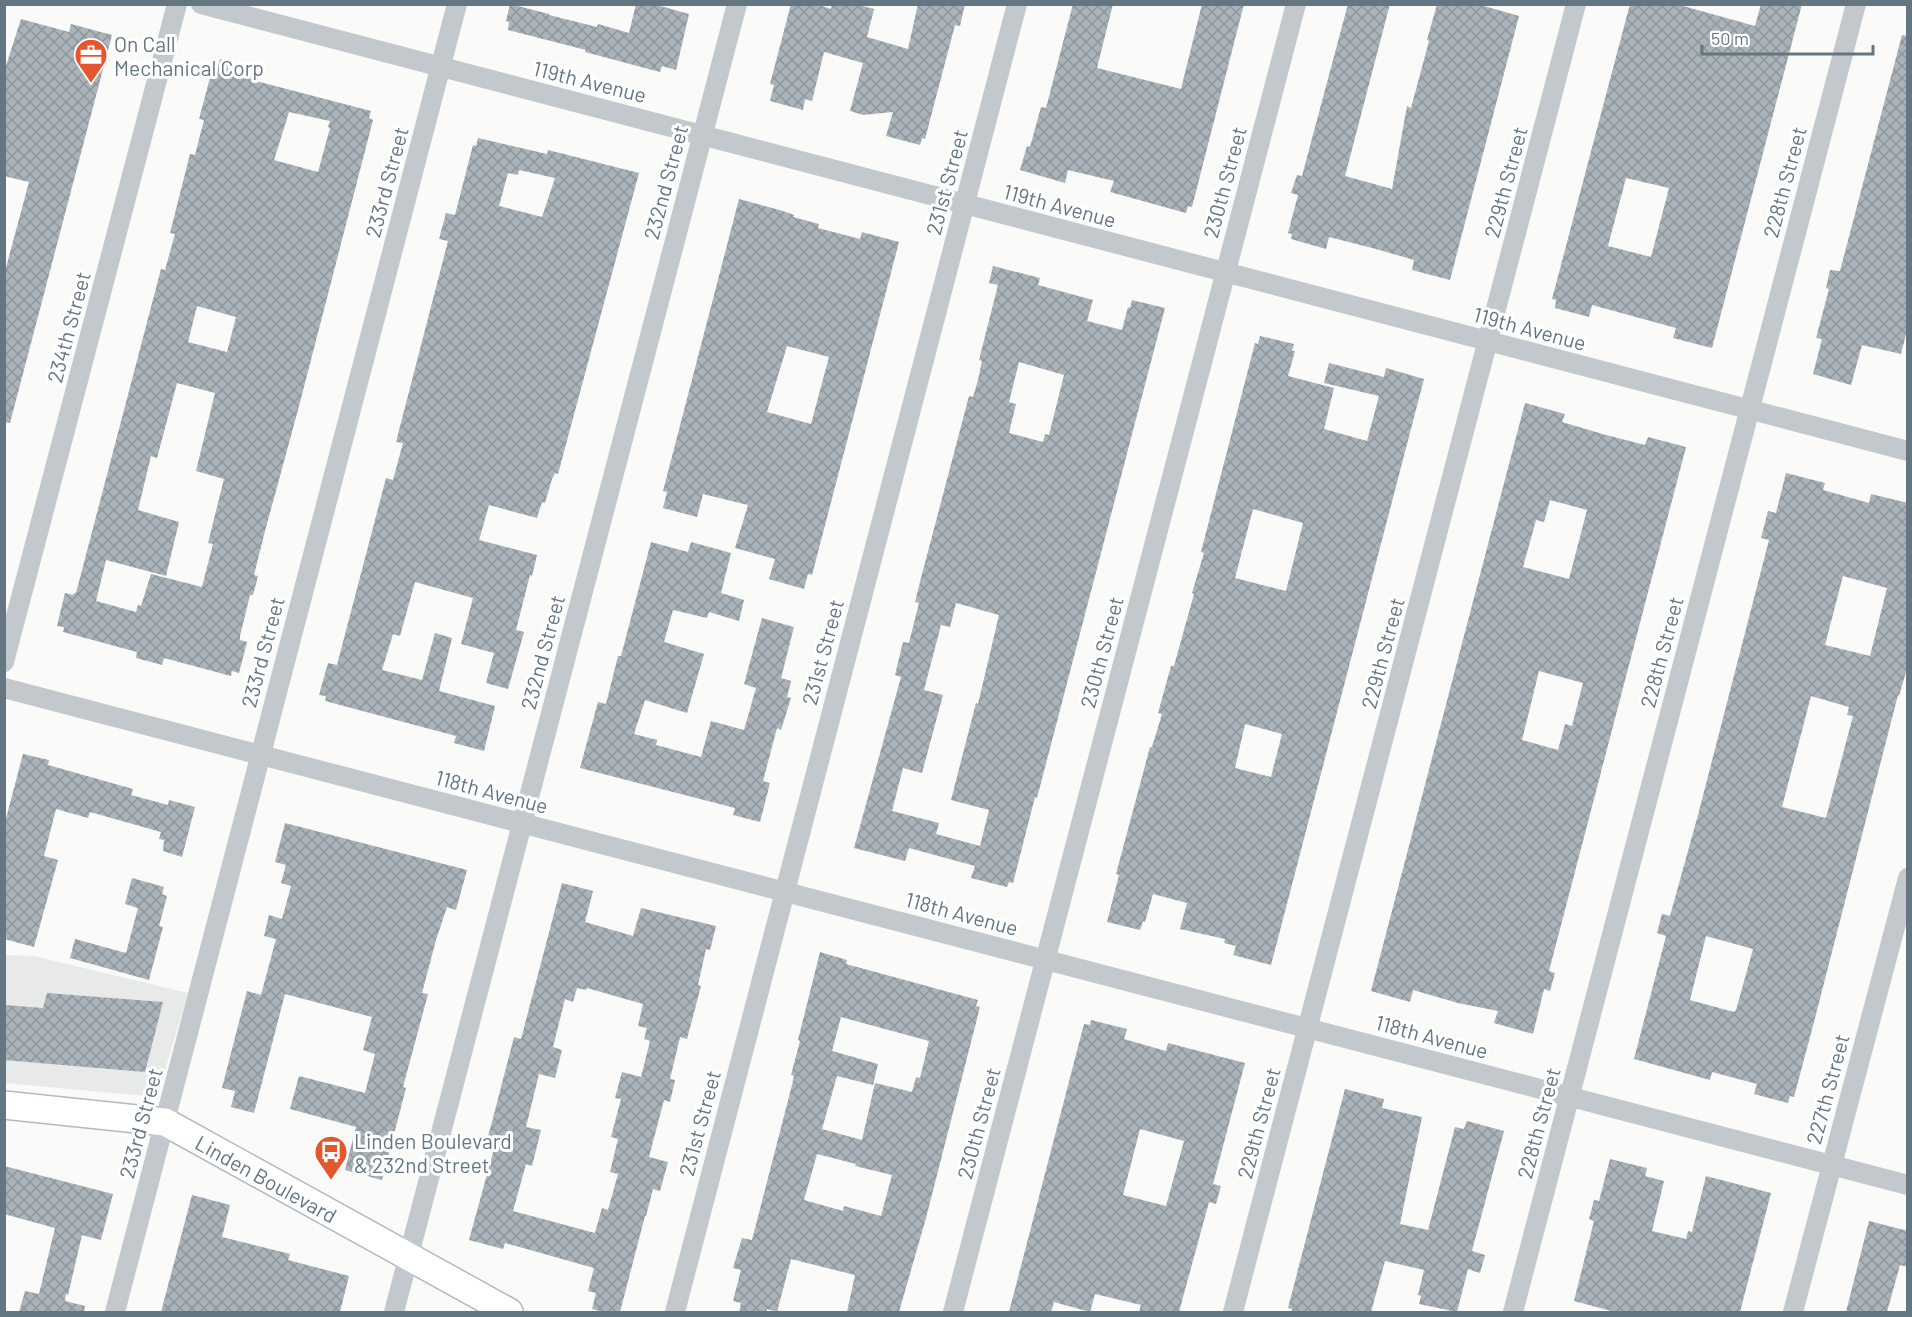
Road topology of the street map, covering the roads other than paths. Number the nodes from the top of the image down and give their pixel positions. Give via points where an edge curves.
1 (177, 4) edge
2 (201, 4) edge
3 (457, 4) edge
4 (737, 4) edge
5 (1017, 4) edge
6 (1296, 4) edge
7 (1576, 4) edge
8 (1856, 4) edge
9 (441, 68) junction
10 (702, 135) junction
11 (965, 204) junction
12 (1225, 273) junction
13 (1488, 342) junction
14 (1749, 409) junction
15 (1908, 451) edge
16 (4, 662) edge
17 (4, 688) edge
18 (260, 755) junction
19 (522, 824) junction
20 (1908, 878) edge
21 (784, 892) junction
22 (1045, 960) junction
23 (1308, 1028) junction
24 (1570, 1097) junction
25 (4, 1104) edge
26 (165, 1122) junction
27 (1832, 1165) junction
28 (1908, 1185) edge
29 (409, 1256) junction
30 (115, 1312) edge
31 (394, 1312) edge
32 (509, 1312) edge
33 (675, 1312) edge
34 (953, 1312) edge
35 (1233, 1312) edge
36 (1513, 1312) edge
37 (1793, 1312) edge

1 - 16 street, 234th Street
2 - 9 street, 119th Avenue
3 - 9 street, 233rd Street
4 - 10 street, 232nd Street
5 - 11 street, 231st Street
6 - 12 street, 230th Street
7 - 13 street, 229th Street
8 - 14 street, 228th Street
9 - 10 street, 119th Avenue
9 - 18 street, 233rd Street
10 - 11 street, 119th Avenue
10 - 19 street, 232nd Street
11 - 12 street, 119th Avenue
11 - 21 street, 231st Street
12 - 13 street, 119th Avenue
12 - 22 street, 230th Street
13 - 14 street, 119th Avenue
13 - 23 street, 229th Street
14 - 15 street, 119th Avenue
14 - 24 street, 228th Street
17 - 18 street, 118th Avenue
18 - 19 street, 118th Avenue
18 - 26 street, 233rd Street
19 - 21 street, 118th Avenue
19 - 29 street, 232nd Street
20 - 27 street, 227th Street
21 - 22 street, 118th Avenue
21 - 33 street, 231st Street
22 - 23 street, 118th Avenue
22 - 34 street, 230th Street
23 - 24 street, 118th Avenue
23 - 35 street, 229th Street
24 - 27 street, 118th Avenue
24 - 36 street, 228th Street
25 - 26 main road, Linden Boulevard
26 - 29 main road, Linden Boulevard
26 - 30 street, 233rd Street
27 - 28 street, 118th Avenue
27 - 37 street, 227th Street
29 - 31 street, 232nd Street
29 - 32 main road, Linden Boulevard

